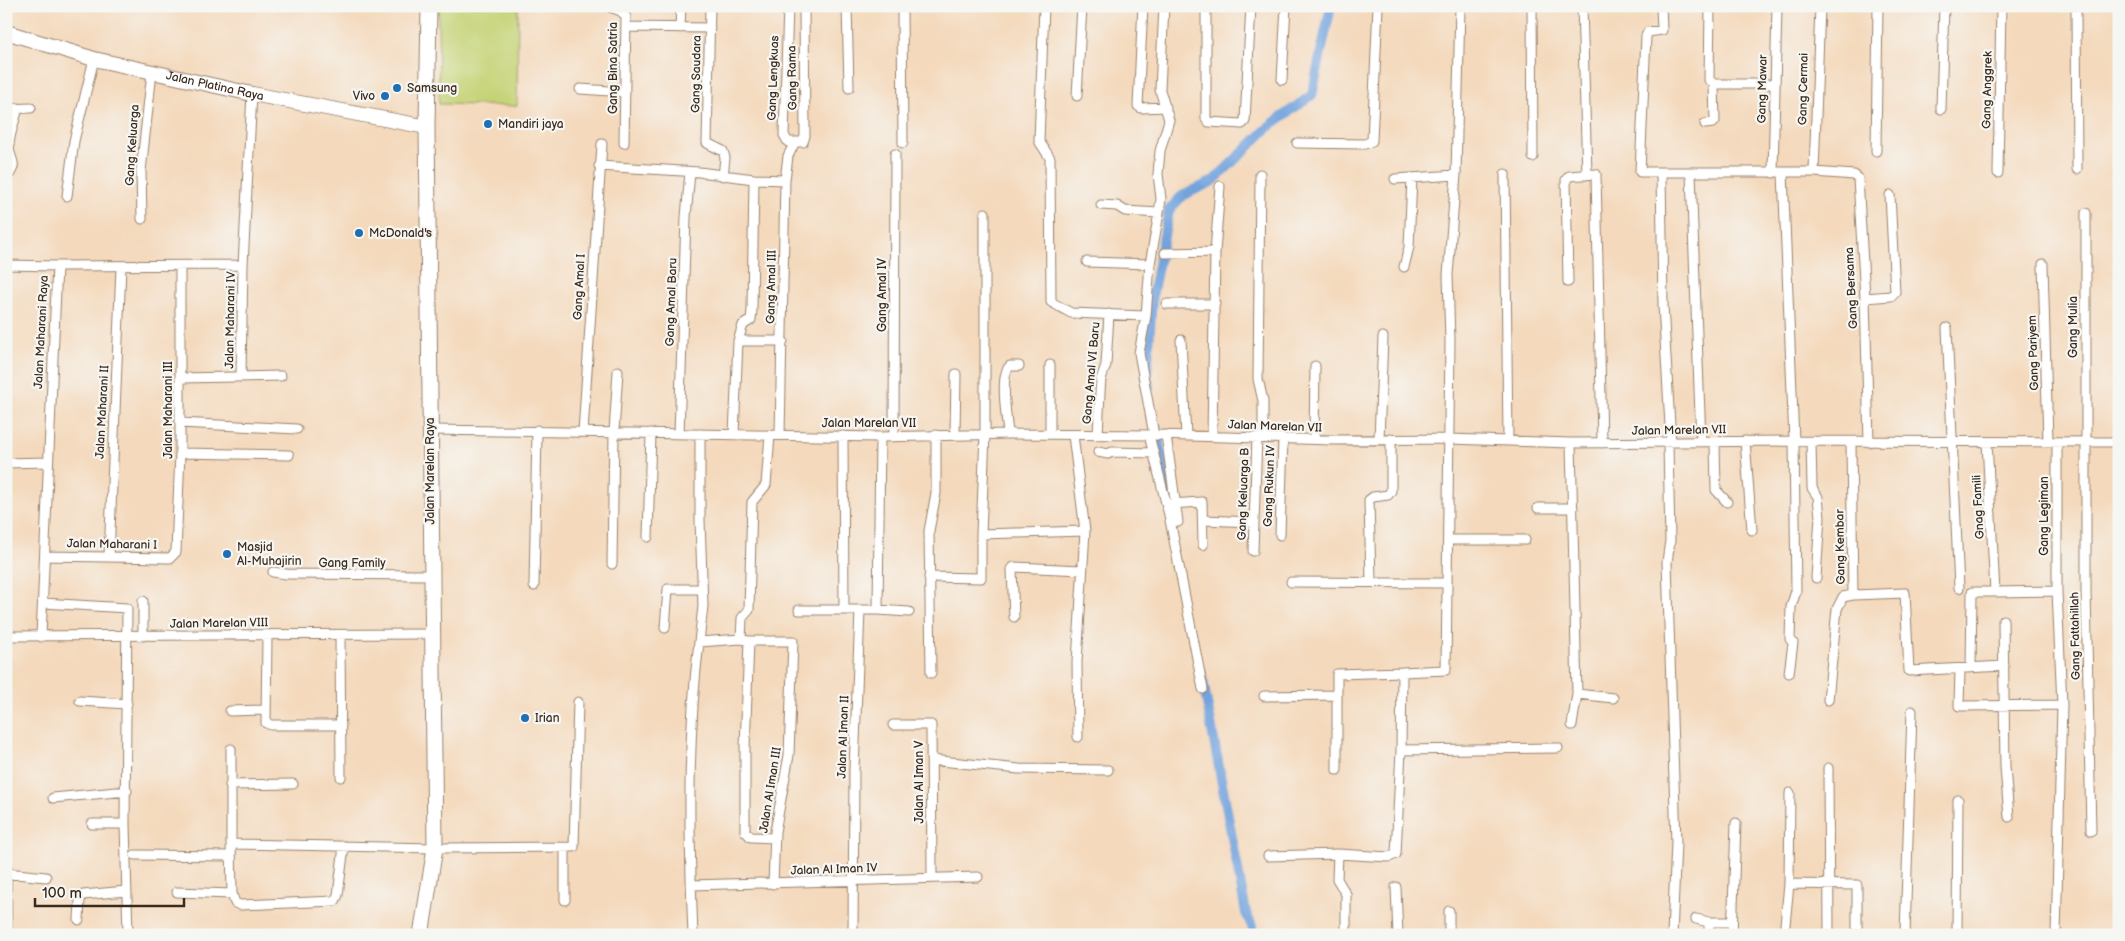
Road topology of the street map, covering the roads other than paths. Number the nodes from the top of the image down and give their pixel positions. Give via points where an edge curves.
1 (429, 6) edge
2 (607, 6) edge
3 (681, 6) edge
4 (710, 6) edge
5 (788, 6) edge
6 (804, 6) edge
7 (847, 6) edge
8 (902, 6) edge
9 (1044, 6) edge
10 (1082, 6) edge
11 (1143, 6) edge
12 (1164, 6) edge
13 (1206, 6) edge
14 (1251, 6) edge
15 (1286, 6) edge
16 (1378, 6) edge
17 (1460, 6) edge
18 (1532, 6) edge
19 (1582, 6) edge
20 (1661, 6) edge
21 (1710, 6) edge
22 (1777, 6) edge
23 (1820, 6) edge
24 (1878, 6) edge
25 (1944, 6) edge
26 (2001, 6) edge
27 (2076, 6) edge
28 (626, 27) junction
29 (680, 28) junction
30 (710, 28) junction
31 (6, 32) edge
32 (94, 59) junction
33 (152, 72) junction
34 (1282, 80) dead end
35 (1714, 84) junction
36 (1775, 84) junction
37 (849, 88) dead end
38 (580, 90) dead end
39 (625, 92) junction
40 (252, 94) junction
41 (1077, 96) dead end
42 (6, 108) edge
43 (18, 108) junction
44 (31, 108) dead end
45 (1166, 108) junction
46 (1940, 109) dead end
47 (1705, 124) dead end
48 (427, 127) junction
49 (795, 142) junction
50 (624, 143) dead end
51 (903, 143) dead end
52 (1297, 143) dead end
53 (602, 144) dead end
54 (1876, 151) dead end
55 (895, 154) dead end
56 (1533, 157) dead end
57 (599, 166) junction
58 (2077, 169) dead end
59 (690, 172) junction
60 (1814, 172) junction
61 (1661, 173) junction
62 (1773, 173) junction
63 (1783, 173) junction
64 (1260, 174) dead end
65 (1506, 174) dead end
66 (1587, 174) junction
67 (1691, 174) junction
68 (1998, 174) dead end
69 (1456, 175) junction
70 (723, 176) junction
71 (6, 178) edge
72 (1412, 178) junction
73 (754, 179) junction
74 (1395, 179) dead end
75 (785, 180) junction
76 (1220, 186) dead end
77 (1890, 195) dead end
78 (67, 196) dead end
79 (1101, 205) dead end
80 (985, 213) dead end
81 (1159, 213) junction
82 (2086, 213) dead end
83 (142, 220) dead end
84 (1215, 252) junction
85 (1164, 253) dead end
86 (1087, 262) dead end
87 (1150, 264) junction
88 (2043, 264) dead end
89 (6, 265) edge
90 (243, 265) junction
91 (57, 266) junction
92 (121, 267) junction
93 (180, 267) junction
94 (1404, 267) dead end
95 (1568, 282) dead end
96 (1865, 298) junction
97 (1167, 304) dead end
98 (1215, 304) junction
99 (1109, 314) junction
100 (1146, 316) junction
101 (1947, 328) dead end
102 (1383, 337) dead end
103 (1181, 340) dead end
104 (738, 341) junction
105 (783, 341) junction
106 (1019, 366) dead end
107 (1050, 366) dead end
108 (1315, 366) dead end
109 (618, 371) dead end
110 (956, 374) dead end
111 (241, 376) junction
112 (281, 376) dead end
113 (180, 378) junction
114 (180, 423) junction
115 (296, 428) dead end
116 (430, 430) junction
117 (537, 430) junction
118 (583, 432) junction
119 (614, 432) junction
120 (651, 433) junction
121 (678, 434) junction
122 (700, 434) junction
123 (955, 434) junction
124 (984, 434) junction
125 (1008, 434) junction
126 (1050, 434) junction
127 (1074, 434) junction
128 (734, 435) junction
129 (770, 435) junction
130 (780, 435) junction
131 (936, 435) junction
132 (1098, 435) junction
133 (1158, 435) junction
134 (843, 436) junction
135 (894, 436) junction
136 (1186, 436) junction
137 (1212, 436) junction
138 (880, 437) junction
139 (1260, 438) junction
140 (1283, 438) junction
141 (1314, 439) junction
142 (1379, 439) junction
143 (1391, 439) junction
144 (1449, 439) junction
145 (1508, 441) junction
146 (1745, 441) junction
147 (1794, 441) junction
148 (1811, 441) junction
149 (1701, 442) junction
150 (1715, 442) junction
151 (1852, 442) junction
152 (1869, 442) junction
153 (1954, 442) junction
154 (1987, 442) junction
155 (2053, 442) junction
156 (2085, 442) junction
157 (2119, 442) edge
158 (1602, 443) junction
159 (1669, 443) junction
160 (1571, 444) junction
161 (1098, 452) dead end
162 (180, 453) junction
163 (1154, 453) junction
164 (289, 456) dead end
165 (47, 462) junction
166 (6, 463) edge
167 (1727, 502) dead end
168 (1171, 504) junction
169 (1538, 508) dead end
170 (1572, 508) junction
171 (1203, 520) junction
172 (1178, 522) dead end
173 (1254, 522) junction
174 (1752, 530) dead end
175 (1085, 531) junction
176 (981, 534) junction
177 (1280, 535) dead end
178 (648, 537) dead end
179 (1448, 540) junction
180 (1525, 540) dead end
181 (1204, 545) dead end
182 (1253, 551) dead end
183 (176, 552) joint
184 (45, 556) junction
185 (110, 557) junction
186 (612, 564) dead end
187 (1082, 570) junction
188 (273, 572) dead end
189 (431, 575) junction
190 (929, 577) junction
191 (1816, 578) dead end
192 (1291, 582) dead end
193 (1371, 582) junction
194 (1447, 583) junction
195 (534, 586) dead end
196 (1960, 588) dead end
197 (702, 589) junction
198 (2057, 591) junction
199 (1995, 592) junction
200 (1854, 595) junction
201 (143, 601) dead end
202 (43, 604) junction
203 (799, 610) dead end
204 (844, 610) junction
205 (860, 610) junction
206 (878, 610) junction
207 (909, 612) dead end
208 (1014, 618) dead end
209 (2003, 620) dead end
210 (665, 628) dead end
211 (432, 634) junction
212 (267, 635) junction
213 (340, 635) junction
214 (6, 636) edge
215 (143, 636) junction
216 (41, 637) junction
217 (128, 637) junction
218 (745, 640) junction
219 (698, 642) junction
220 (2004, 666) junction
221 (1971, 667) junction
222 (1960, 669) junction
223 (1402, 672) junction
224 (931, 673) dead end
225 (1789, 673) dead end
226 (1203, 689) dead end
227 (1577, 694) junction
228 (1336, 695) junction
229 (1264, 696) dead end
230 (1613, 698) dead end
231 (1828, 700) dead end
232 (80, 701) dead end
233 (578, 702) dead end
234 (127, 704) junction
235 (2062, 705) junction
236 (2004, 707) junction
237 (265, 710) junction
238 (230, 711) dead end
239 (1912, 711) dead end
240 (1572, 724) dead end
241 (340, 725) junction
242 (893, 725) dead end
243 (1078, 737) dead end
244 (1558, 748) dead end
245 (231, 749) dead end
246 (1401, 750) junction
247 (932, 760) junction
248 (1828, 768) dead end
249 (1108, 770) dead end
250 (1337, 770) dead end
251 (341, 777) dead end
252 (230, 784) junction
253 (292, 784) dead end
254 (127, 792) junction
255 (1790, 794) dead end
256 (53, 798) dead end
257 (1958, 800) dead end
258 (2010, 817) dead end
259 (1736, 823) dead end
260 (92, 824) dead end
261 (125, 824) junction
262 (2091, 831) dead end
263 (774, 838) junction
264 (231, 844) junction
265 (344, 846) junction
266 (435, 848) junction
267 (565, 848) junction
268 (6, 854) edge
269 (135, 854) dead end
270 (1338, 854) junction
271 (231, 856) junction
272 (1268, 856) dead end
273 (6, 873) edge
274 (46, 877) dead end
275 (932, 878) junction
276 (978, 878) dead end
277 (853, 880) junction
278 (773, 884) junction
279 (1789, 884) junction
280 (691, 885) junction
281 (1829, 885) junction
282 (1396, 887) dead end
283 (126, 891) junction
284 (177, 892) dead end
285 (232, 894) junction
286 (565, 900) dead end
287 (6, 906) edge
288 (1448, 911) dead end
289 (1696, 919) dead end
290 (79, 920) dead end
291 (1710, 922) junction
292 (1732, 922) junction
293 (7, 935) edge
294 (128, 935) edge
295 (422, 935) edge
296 (693, 935) edge
297 (853, 935) edge
298 (1346, 935) edge
299 (1398, 935) edge
300 (1449, 935) edge
301 (1672, 935) edge
302 (1709, 935) edge
303 (1732, 935) edge
304 (1784, 935) edge
305 (1829, 935) edge
306 (1857, 935) edge
307 (1905, 935) edge
308 (1957, 935) edge
309 (2056, 935) edge

1 - 48 main road, Jalan Marelan Raya
2 - 28 street, Gang Bina Satria via 624,13
3 - 29 street
4 - 30 street, Gang Saudara
5 - 49 street, Gang Lengkuas via 784,138
6 - 49 street, Gang Rama via 805,136 802,142
7 - 37 street
8 - 51 street
9 - 99 street via 1040,141 1050,158 1051,302 1071,313
10 - 41 street
11 - 45 street via 1138,106
12 - 45 street via 1160,90
13 - 14 street via 1206,120 1242,124 1245,121
15 - 34 street
16 - 52 street via 1372,141 1365,144
17 - 69 street
18 - 56 street
19 - 66 street
20 - 61 street via 1662,30 1647,34 1639,172
21 - 35 street via 1709,80
22 - 36 street, Gang Mawar
23 - 60 street, Gang Cermai
24 - 54 street
25 - 46 street
26 - 68 street, Gang Anggrek
27 - 58 street
28 - 29 street
28 - 39 street, Gang Bina Satria
29 - 30 street
30 - 70 street, Gang Saudara via 708,143 723,151
31 - 32 main road, Jalan Platina Raya
32 - 33 main road, Jalan Platina Raya
32 - 78 street via 74,141
33 - 40 main road, Jalan Platina Raya
33 - 83 street, Gang Keluarga via 141,171
35 - 36 street
35 - 47 street via 1715,121
36 - 62 street, Gang Mawar
38 - 39 street
39 - 50 street, Gang Bina Satria
40 - 48 main road, Jalan Platina Raya
40 - 90 street
42 - 43 street
43 - 44 street
43 - 71 street via 9,147 14,166
45 - 81 street via 1168,120 1158,174
48 - 116 main road, Jalan Marelan Raya
49 - 75 street, Gang Amal III via 788,156
53 - 57 street, Gang Amal I
55 - 135 street, Gang Amal IV
57 - 59 street
57 - 118 street, Gang Amal I
59 - 70 street
59 - 121 street, Gang Amal Baru
60 - 63 street
60 - 96 street, Gang Bersama via 1858,178
61 - 67 street
61 - 159 street
62 - 63 street
62 - 67 street
63 - 147 street
64 - 139 street, Gang Keluarga B via 1258,379 1263,404
65 - 145 street
66 - 95 street via 1569,176 1566,180
66 - 158 street via 1598,175
67 - 149 street
69 - 72 street
69 - 144 street via 1448,275
70 - 73 street
72 - 74 street
72 - 94 street via 1409,247
73 - 75 street
73 - 104 street via 751,318 743,325
75 - 105 street, Gang Amal III
76 - 84 street
77 - 96 street via 1894,292 1891,296
79 - 81 street via 1117,206 1125,211
80 - 124 street
81 - 87 street
82 - 156 street, Gang Mulia
84 - 85 street
84 - 98 street
86 - 87 street
87 - 100 street
88 - 155 street, Gang Pariyem
89 - 91 street
90 - 93 street, Jalan Maharani Raya
90 - 111 street, Jalan Maharani IV
91 - 92 street, Jalan Maharani Raya
91 - 165 street, Jalan Maharani Raya
92 - 93 street, Jalan Maharani Raya
92 - 185 street, Jalan Maharani II
93 - 113 street, Jalan Maharani III
96 - 152 street, Gang Bersama
97 - 98 street
98 - 137 street
99 - 100 street
99 - 132 street, Gang Amal VI Baru
100 - 133 street via 1139,353
101 - 153 street
102 - 142 street
103 - 136 street
104 - 105 street
104 - 128 street
105 - 130 street, Gang Amal III
106 - 125 street via 1010,366 1006,370
107 - 126 street
108 - 141 street
109 - 119 street
110 - 123 street
111 - 112 street
111 - 113 street
113 - 114 street, Jalan Maharani III
114 - 115 street
114 - 162 street, Jalan Maharani III
116 - 117 street, Jalan Marelan VII
116 - 189 main road, Jalan Marelan Raya
117 - 118 street, Jalan Marelan VII
117 - 195 street
118 - 119 street, Jalan Marelan VII
119 - 120 street, Jalan Marelan VII
119 - 186 street
120 - 121 street, Jalan Marelan VII
120 - 178 street
121 - 122 street, Jalan Marelan VII
122 - 128 street, Jalan Marelan VII
122 - 197 street
123 - 124 street, Jalan Marelan VII
123 - 131 street, Jalan Marelan VII
124 - 125 street, Jalan Marelan VII
124 - 176 street
125 - 126 street, Jalan Marelan VII
126 - 127 street, Jalan Marelan VII
127 - 132 street, Jalan Marelan VII
127 - 175 street
128 - 129 street, Jalan Marelan VII
129 - 130 street, Jalan Marelan VII
129 - 218 street via 766,485 752,502 749,610 742,618
130 - 134 street, Jalan Marelan VII
131 - 135 street, Jalan Marelan VII
131 - 190 street via 936,494 929,531
132 - 133 street, Jalan Marelan VII
133 - 136 street, Jalan Marelan VII
133 - 163 street
133 - 168 street
134 - 138 street, Jalan Marelan VII
134 - 204 street
135 - 138 street, Jalan Marelan VII
136 - 137 street, Jalan Marelan VII
137 - 139 street, Jalan Marelan VII
138 - 206 street
139 - 140 street, Jalan Marelan VII
139 - 173 street, Gang Keluarga B
140 - 141 street, Jalan Marelan VII
140 - 177 street, Gang Rukun IV
141 - 142 street, Jalan Marelan VII
142 - 143 street, Jalan Marelan VII
143 - 144 street, Jalan Marelan VII
143 - 193 street via 1391,491 1388,495 1369,500
144 - 145 street, Jalan Marelan VII
144 - 179 street
145 - 160 street, Jalan Marelan VII
146 - 147 street, Jalan Marelan VII
146 - 150 street, Jalan Marelan VII
146 - 174 street
147 - 148 street, Jalan Marelan VII
147 - 225 street via 1796,591 1792,607 1790,639 1793,643
148 - 151 street, Jalan Marelan VII
148 - 191 street via 1812,488 1818,498 1820,517
149 - 150 street, Jalan Marelan VII
149 - 159 street, Jalan Marelan VII
150 - 167 street via 1716,490
151 - 152 street, Jalan Marelan VII
151 - 200 street, Gang Kembar
152 - 153 street, Jalan Marelan VII
153 - 154 street, Jalan Marelan VII
153 - 196 street
154 - 155 street, Jalan Marelan VII
154 - 199 street, Gnag Famili
155 - 156 street, Jalan Marelan VII
155 - 198 street, Gang Legiman
156 - 157 street, Jalan Marelan VII
156 - 262 street, Gang Fattahillah
158 - 159 street, Jalan Marelan VII
158 - 160 street, Jalan Marelan VII
159 - 301 street via 1670,541 1667,569 1676,843
160 - 170 street
161 - 163 street
162 - 164 street
162 - 183 street, Jalan Maharani III
163 - 168 street
165 - 166 street
165 - 184 street, Jalan Maharani Raya
168 - 171 street via 1202,502
168 - 172 street
168 - 226 street
169 - 170 street
170 - 227 street
171 - 173 street
171 - 181 street
173 - 182 street, Gang Keluarga B
175 - 176 street
175 - 187 street
176 - 190 street via 981,578
179 - 180 street
179 - 194 street
183 - 185 street, Jalan Maharani I via 170,558
184 - 185 street, Jalan Maharani I
184 - 202 street, Jalan Maharani Raya
187 - 208 street via 1014,567
187 - 243 street via 1077,662
188 - 189 street, Gang Family
189 - 211 main road, Jalan Marelan Raya
190 - 224 street
192 - 193 street
193 - 194 street
194 - 223 street via 1446,670
197 - 210 street via 668,589
197 - 219 street
198 - 199 street
198 - 235 street, Gang Legiman
199 - 221 street via 1972,592
200 - 222 street via 1905,593 1908,670
200 - 231 street, Gang Kembar via 1843,597 1836,610
201 - 215 street
202 - 216 street, Jalan Maharani Raya
202 - 217 street via 127,608
203 - 204 street
204 - 205 street
205 - 206 street
205 - 277 street, Jalan Al Iman II
206 - 207 street
209 - 220 street
211 - 213 street, Jalan Marelan VIII
211 - 266 main road, Jalan Marelan Raya
212 - 213 street, Jalan Marelan VIII
212 - 215 street, Jalan Marelan VIII
212 - 237 street
213 - 241 street
214 - 216 street, Jalan Marelan VIII
215 - 217 street, Jalan Marelan VIII
216 - 217 street, Jalan Marelan VIII
217 - 234 street
218 - 219 street
218 - 263 street via 745,831 751,837
218 - 263 street, Jalan Al Iman III via 793,641 790,755
219 - 280 street via 692,695
220 - 221 street
220 - 236 street
221 - 222 street
222 - 236 street via 1958,706
223 - 228 street via 1337,674
223 - 246 street
227 - 230 street
227 - 240 street
228 - 229 street
228 - 250 street
232 - 234 street
233 - 267 street via 574,847
234 - 254 street
235 - 236 street
235 - 309 street, Gang Legiman
236 - 258 street
237 - 238 street
237 - 241 street via 269,725
239 - 307 street
241 - 251 street
242 - 247 street, Jalan Al Iman V via 931,725
244 - 246 street
245 - 252 street
246 - 270 street via 1396,854 1389,857
247 - 249 street via 1019,769
247 - 275 street, Jalan Al Iman V
248 - 281 street
252 - 253 street
252 - 264 street
254 - 256 street
254 - 261 street
255 - 279 street
257 - 308 street
259 - 292 street
260 - 261 street
261 - 283 street
263 - 278 street, Jalan Al Iman III
264 - 265 street
264 - 271 street
265 - 266 street
265 - 285 street via 338,895 332,902 240,905 235,903
266 - 267 street
266 - 295 main road, Jalan Marelan Raya
267 - 286 street
268 - 273 street
269 - 271 street
270 - 272 street
270 - 298 street via 1337,879 1346,894
271 - 285 street
273 - 274 street
273 - 287 street
275 - 276 street, Jalan Al Iman IV
275 - 277 street, Jalan Al Iman IV
277 - 278 street, Jalan Al Iman IV
277 - 297 street, Jalan Al Iman II
278 - 280 street, Jalan Al Iman IV
279 - 281 street
279 - 304 street
280 - 296 street
281 - 305 street
281 - 306 street via 1857,885
282 - 299 street
283 - 290 street via 83,895
283 - 294 street
284 - 285 street
287 - 293 street
288 - 300 street
289 - 291 street
291 - 292 street
291 - 302 street
292 - 303 street

